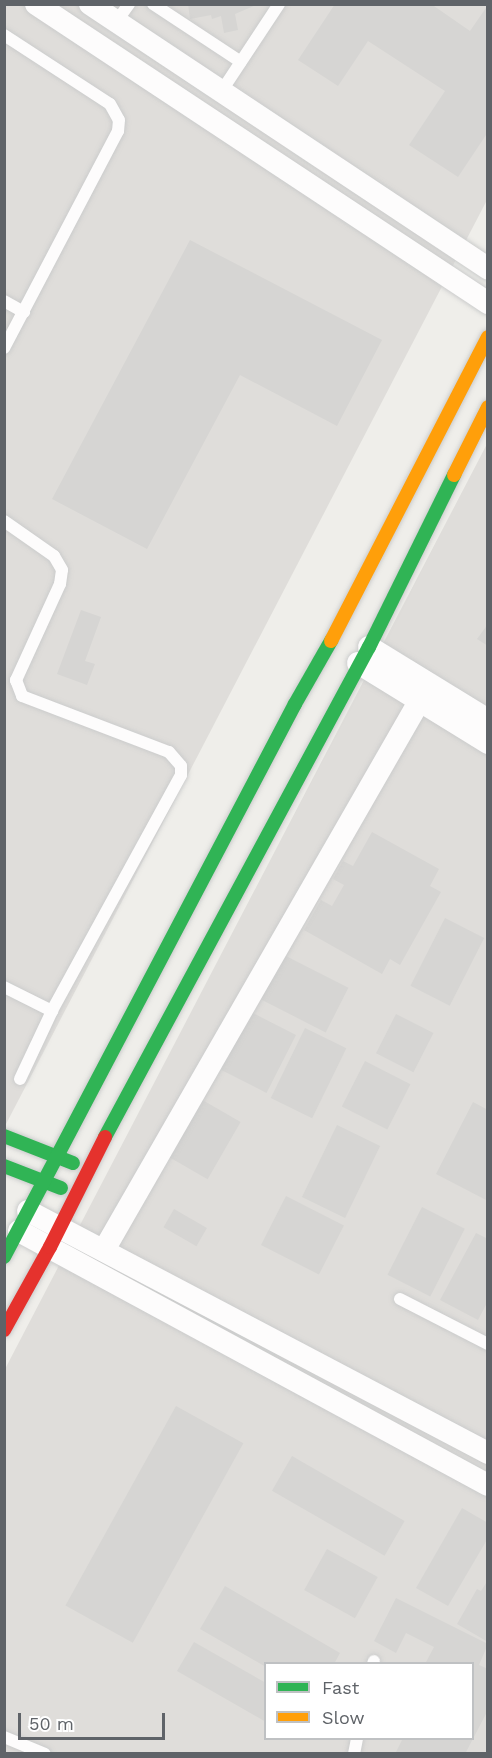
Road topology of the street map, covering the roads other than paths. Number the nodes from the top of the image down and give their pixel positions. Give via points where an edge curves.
1 (36, 4) edge
2 (90, 4) edge
3 (153, 4) edge
4 (279, 4) edge
5 (122, 13) edge
6 (4, 36) edge
7 (241, 62) junction
8 (221, 92) junction
9 (207, 118) junction
10 (488, 268) edge
11 (4, 301) edge
12 (488, 303) edge
13 (24, 312) junction
14 (488, 336) edge
15 (4, 348) edge
16 (488, 406) edge
17 (4, 521) edge
18 (364, 655) junction
19 (420, 700) junction
20 (488, 720) edge
21 (488, 743) edge
22 (4, 987) edge
23 (52, 1011) junction
24 (20, 1079) dead end
25 (4, 1136) edge
26 (56, 1156) junction
27 (4, 1166) edge
28 (88, 1169) junction
29 (42, 1181) junction
30 (76, 1194) junction
31 (23, 1221) junction
32 (61, 1226) junction
33 (50, 1247) junction
34 (104, 1250) junction
35 (4, 1257) edge
36 (400, 1299) dead end
37 (4, 1330) edge
38 (488, 1344) edge
39 (488, 1453) edge
40 (488, 1485) edge
41 (4, 1737) edge
42 (45, 1754) edge

1 - 9 street
2 - 5 street
3 - 7 lane
4 - 7 lane
5 - 8 street
6 - 13 lane via 110,104 119,120 118,131
7 - 8 lane
8 - 9 street
8 - 10 street
9 - 12 street
11 - 13 lane
13 - 15 lane
14 - 26 street via 333,638
16 - 18 street
17 - 23 lane via 54,556 62,570 60,584 16,680 22,696 169,752 181,766 181,775
18 - 19 street
18 - 20 street
18 - 28 street
19 - 21 street
19 - 34 street
22 - 23 lane
23 - 24 lane
25 - 26 street
26 - 28 street
26 - 29 street
27 - 29 street
28 - 30 street
29 - 30 street
29 - 31 street
30 - 32 street
31 - 32 street
31 - 33 street
31 - 35 street
32 - 33 street
32 - 34 street
33 - 37 street
33 - 40 street
34 - 39 street
36 - 38 lane
41 - 42 lane

